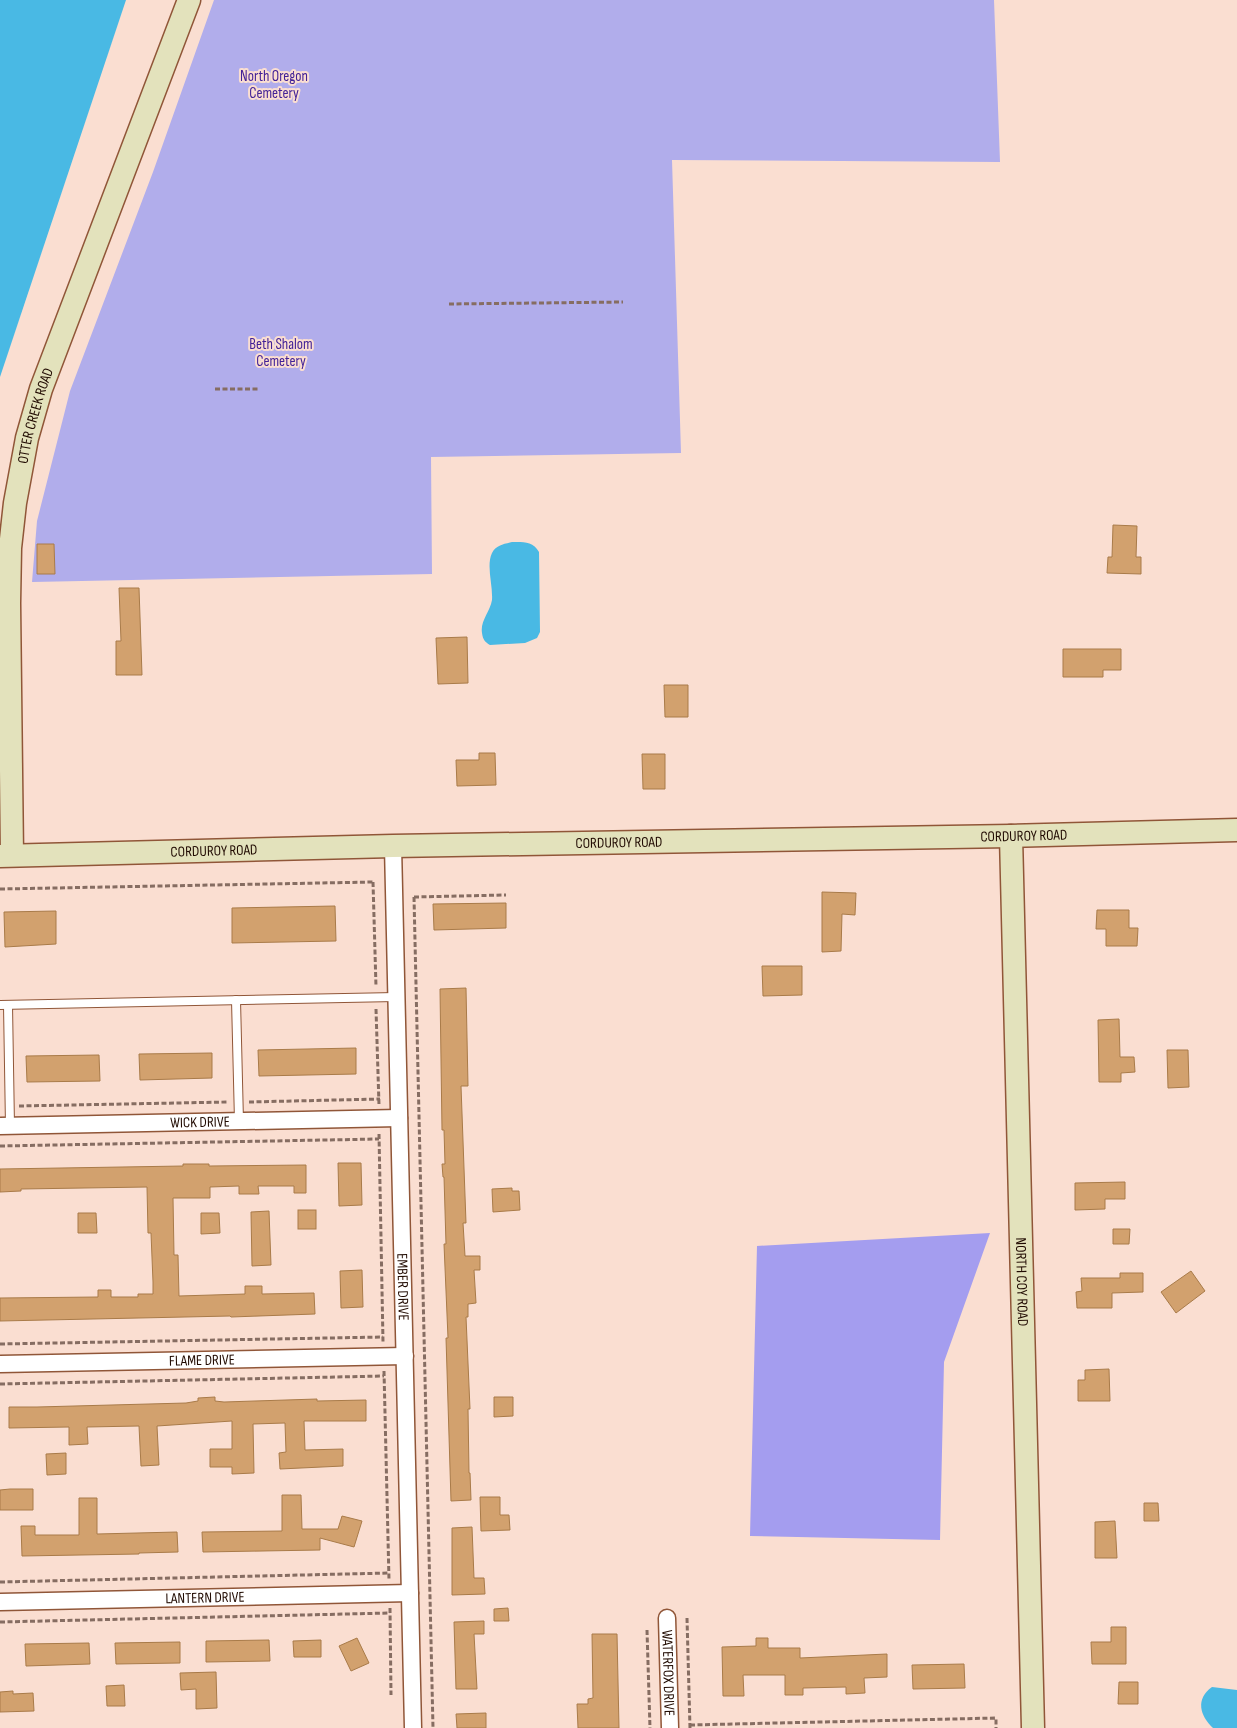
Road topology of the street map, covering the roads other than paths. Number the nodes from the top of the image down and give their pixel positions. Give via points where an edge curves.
1 (189, 0) edge
2 (1237, 830) edge
3 (1011, 836) junction
4 (393, 846) junction
5 (6, 855) edge
6 (396, 997) junction
7 (236, 1000) junction
8 (4, 1005) edge
9 (399, 1118) junction
10 (239, 1121) junction
11 (5, 1126) edge
12 (405, 1356) junction
13 (0, 1364) edge
14 (410, 1593) junction
15 (0, 1602) edge
16 (668, 1618) dead end
17 (413, 1728) edge
18 (670, 1728) edge
19 (1033, 1728) edge

1 - 5 street, OTTER CREEK ROAD via 41,389 27,438 10,548
2 - 3 street, CORDUROY ROAD
3 - 4 street, CORDUROY ROAD
3 - 19 street, NORTH COY ROAD
4 - 5 street, CORDUROY ROAD
4 - 6 street, EMBER DRIVE
6 - 7 lane
6 - 9 street, EMBER DRIVE
7 - 8 lane
7 - 10 lane
8 - 11 lane via 9,1106
9 - 10 street, WICK DRIVE
9 - 12 street, EMBER DRIVE
10 - 11 street, WICK DRIVE
12 - 13 street, FLAME DRIVE
12 - 14 street, EMBER DRIVE
14 - 15 street, LANTERN DRIVE
14 - 17 street, EMBER DRIVE
16 - 18 street, WATERFOX DRIVE

